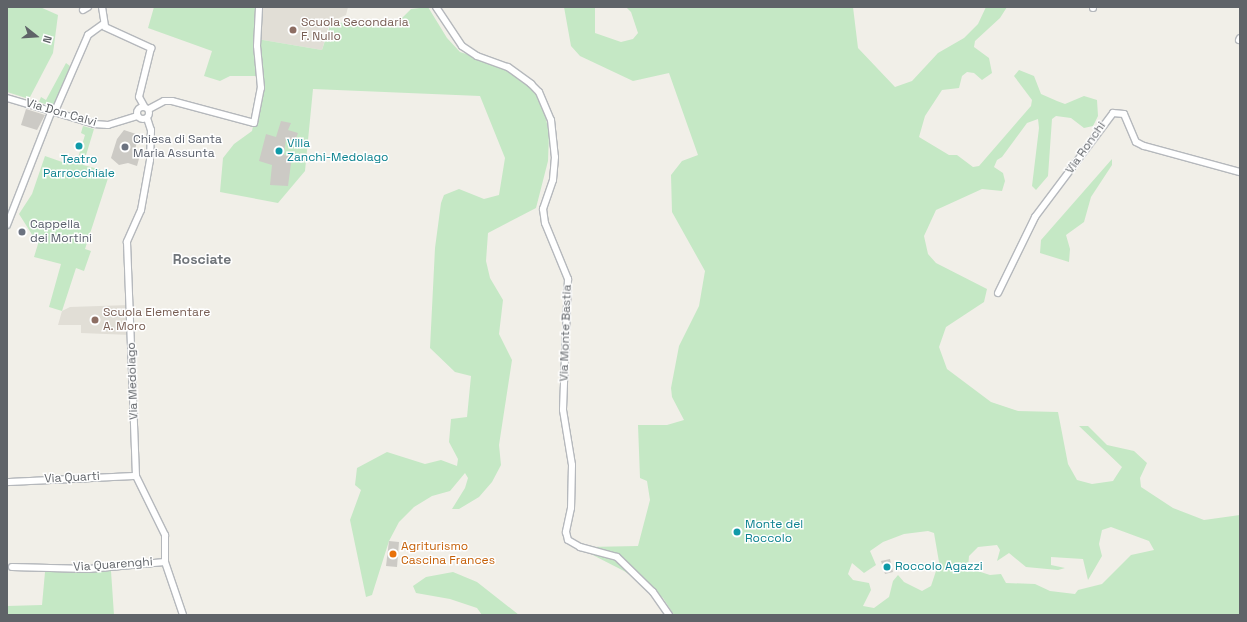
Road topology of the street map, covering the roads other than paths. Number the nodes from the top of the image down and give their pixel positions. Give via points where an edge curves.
1 (102, 7) edge
2 (259, 7) edge
3 (436, 7) edge
4 (103, 24) junction
5 (7, 98) edge
6 (146, 108) junction
7 (54, 111) junction
8 (138, 116) junction
9 (147, 118) junction
10 (1240, 172) edge
11 (7, 223) edge
12 (998, 293) dead end
13 (136, 476) junction
14 (7, 482) edge
15 (165, 562) junction
16 (12, 567) dead end
17 (183, 615) edge
18 (670, 615) edge

1 - 4 street
2 - 6 street via 257,46 261,88 254,123 172,100
3 - 18 street, Via Monte Bastia via 462,46 477,56 508,67 531,84 539,92 551,120 556,157 553,180 543,209 545,223 568,278 563,410 572,478 571,508 566,532 568,540 580,547 617,557 653,592
4 - 6 street via 115,34 151,48 139,97
4 - 7 street via 88,35
5 - 7 street, Via Don Calvi
6 - 8 street via 139,108
6 - 9 street
7 - 8 street, Via Don Calvi via 108,125
7 - 11 street
8 - 9 street
9 - 13 street, Via Medolago via 151,130 150,160 141,210 127,242
10 - 12 street, Via Ronchi via 1144,146 1136,142 1124,114 1113,113 1035,217
13 - 14 street, Via Quarti
13 - 15 street, Via Medolago via 165,535
15 - 16 street, Via Quarenghi via 88,569
15 - 17 street, Via Medolago

